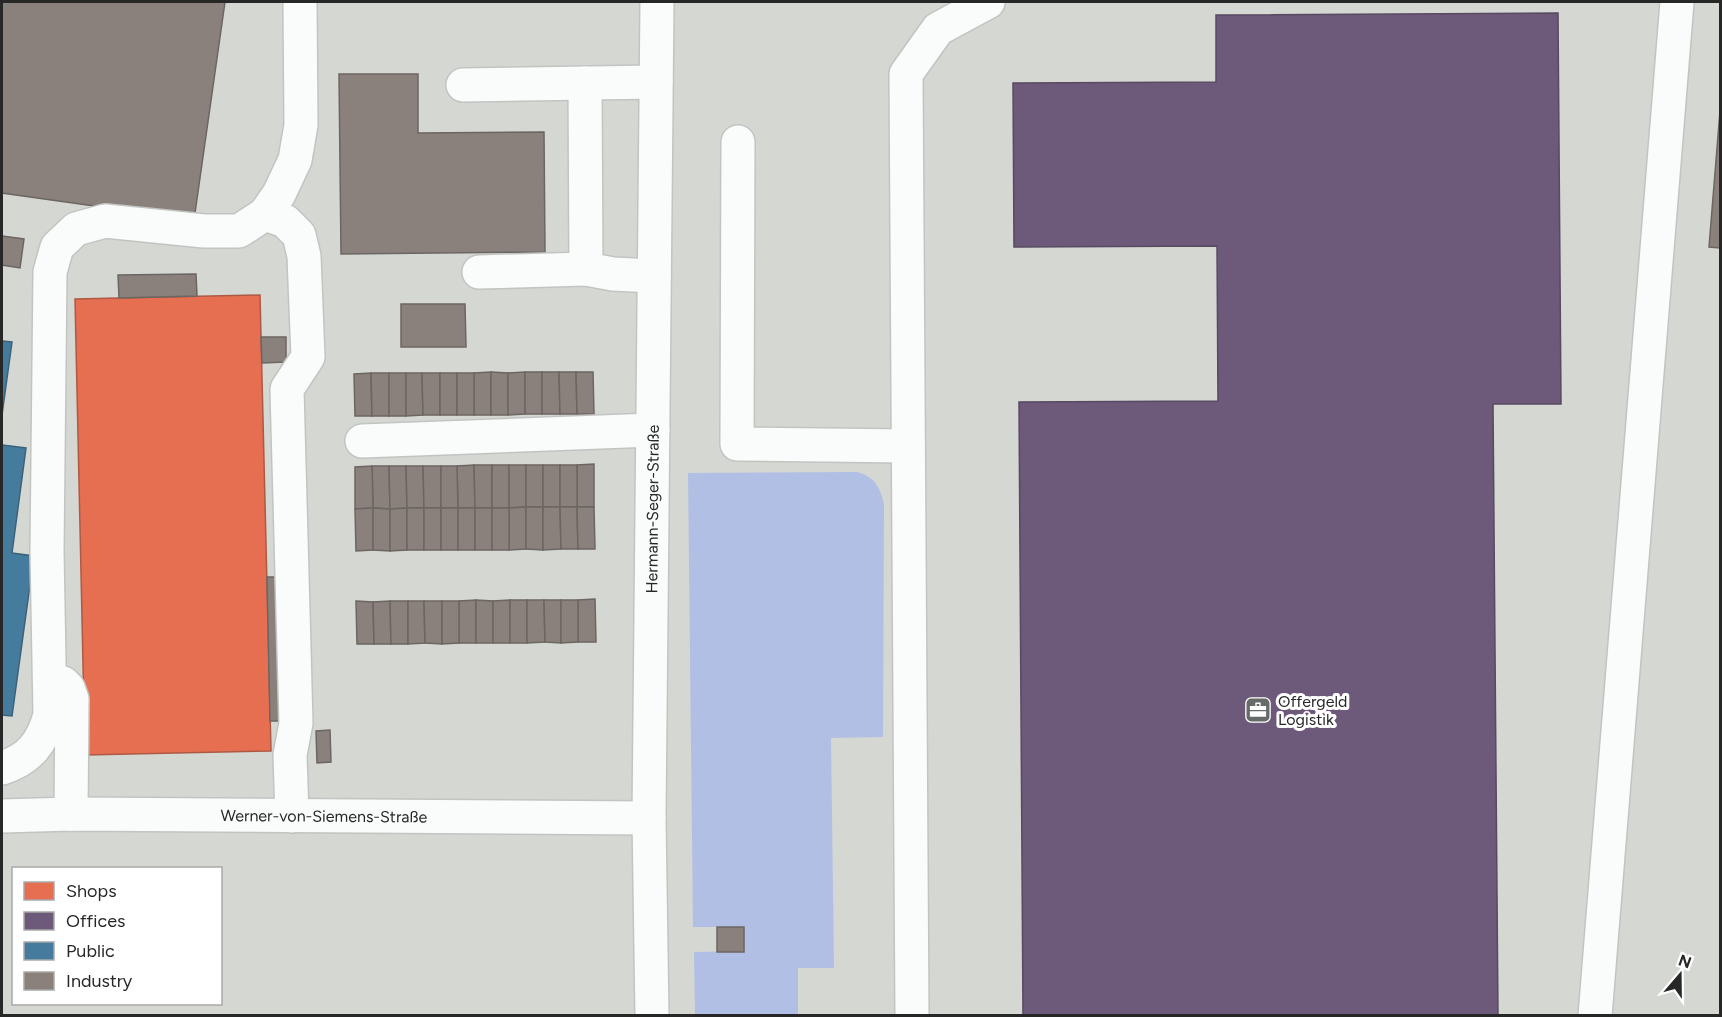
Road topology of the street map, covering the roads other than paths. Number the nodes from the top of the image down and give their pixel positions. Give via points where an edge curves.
1 (300, 2) edge
2 (657, 2) edge
3 (988, 2) edge
4 (1677, 2) edge
5 (656, 82) junction
6 (585, 83) junction
7 (463, 85) dead end
8 (738, 142) dead end
9 (265, 214) junction
10 (586, 269) junction
11 (479, 272) dead end
12 (654, 276) junction
13 (653, 430) junction
14 (362, 441) dead end
15 (908, 446) junction
16 (50, 679) junction
17 (2, 768) edge
18 (71, 814) junction
19 (2, 816) edge
20 (292, 816) junction
21 (649, 818) junction
22 (652, 1016) edge
23 (912, 1016) edge
24 (1595, 1016) edge

1 - 9 street via 301,125 295,160
2 - 5 street, Hermann-Seger-Straße
3 - 15 street via 938,29 906,74
4 - 24 street
5 - 6 street
5 - 12 street, Hermann-Seger-Straße
6 - 7 street
6 - 10 street
8 - 15 street via 737,444
9 - 16 street via 239,231 105,221 76,229 57,248 50,272
9 - 20 street via 285,221 299,235 304,255 308,357 287,389 296,723 290,755
10 - 11 street
10 - 12 street
12 - 13 street, Hermann-Seger-Straße
13 - 14 street
13 - 21 street, Hermann-Seger-Straße
15 - 23 street
16 - 17 street via 50,715 45,735 32,752
16 - 18 street via 68,688 72,699
18 - 19 street, Werner-von-Siemens-Straße
18 - 20 street, Werner-von-Siemens-Straße
20 - 21 street, Werner-von-Siemens-Straße
21 - 22 street, Hermann-Seger-Straße

